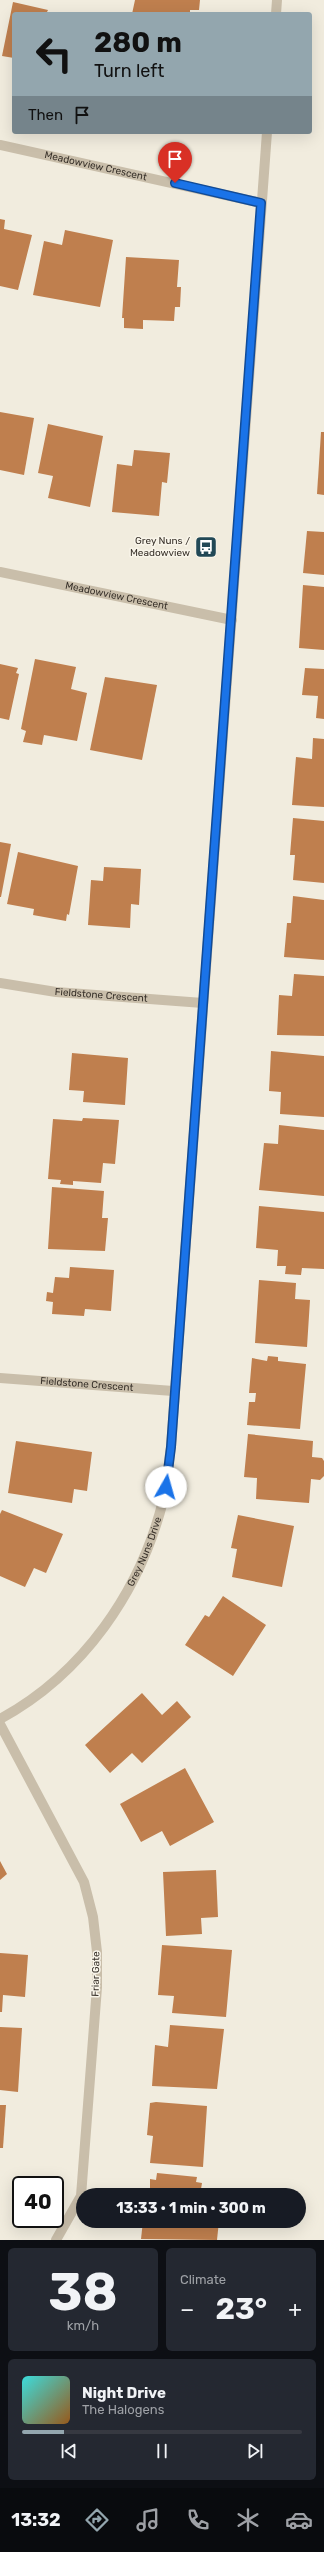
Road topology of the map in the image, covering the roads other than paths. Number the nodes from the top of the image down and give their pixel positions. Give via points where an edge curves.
1 (277, 0) edge
2 (276, 12) edge
3 (267, 134) edge
4 (0, 145) edge
5 (261, 203) junction
6 (0, 572) edge
7 (232, 620) junction
8 (0, 983) edge
9 (203, 1003) junction
10 (0, 1378) edge
11 (173, 1391) junction
12 (0, 1719) edge
13 (0, 1724) edge
14 (56, 2240) edge

1 - 2 street
3 - 5 street, Grey Nuns Drive
4 - 5 street, Meadowview Crescent
5 - 7 street, Grey Nuns Drive
6 - 7 street, Meadowview Crescent
7 - 9 street, Grey Nuns Drive
8 - 9 street, Fieldstone Crescent via 56,992
9 - 11 street, Grey Nuns Drive
10 - 11 street, Fieldstone Crescent
11 - 12 street, Grey Nuns Drive via 171,1447 164,1500 150,1547 136,1578 97,1637 71,1667 14,1712
13 - 14 street, Friar Gate via 84,1882 93,1917 97,1952 97,1987 81,2196

